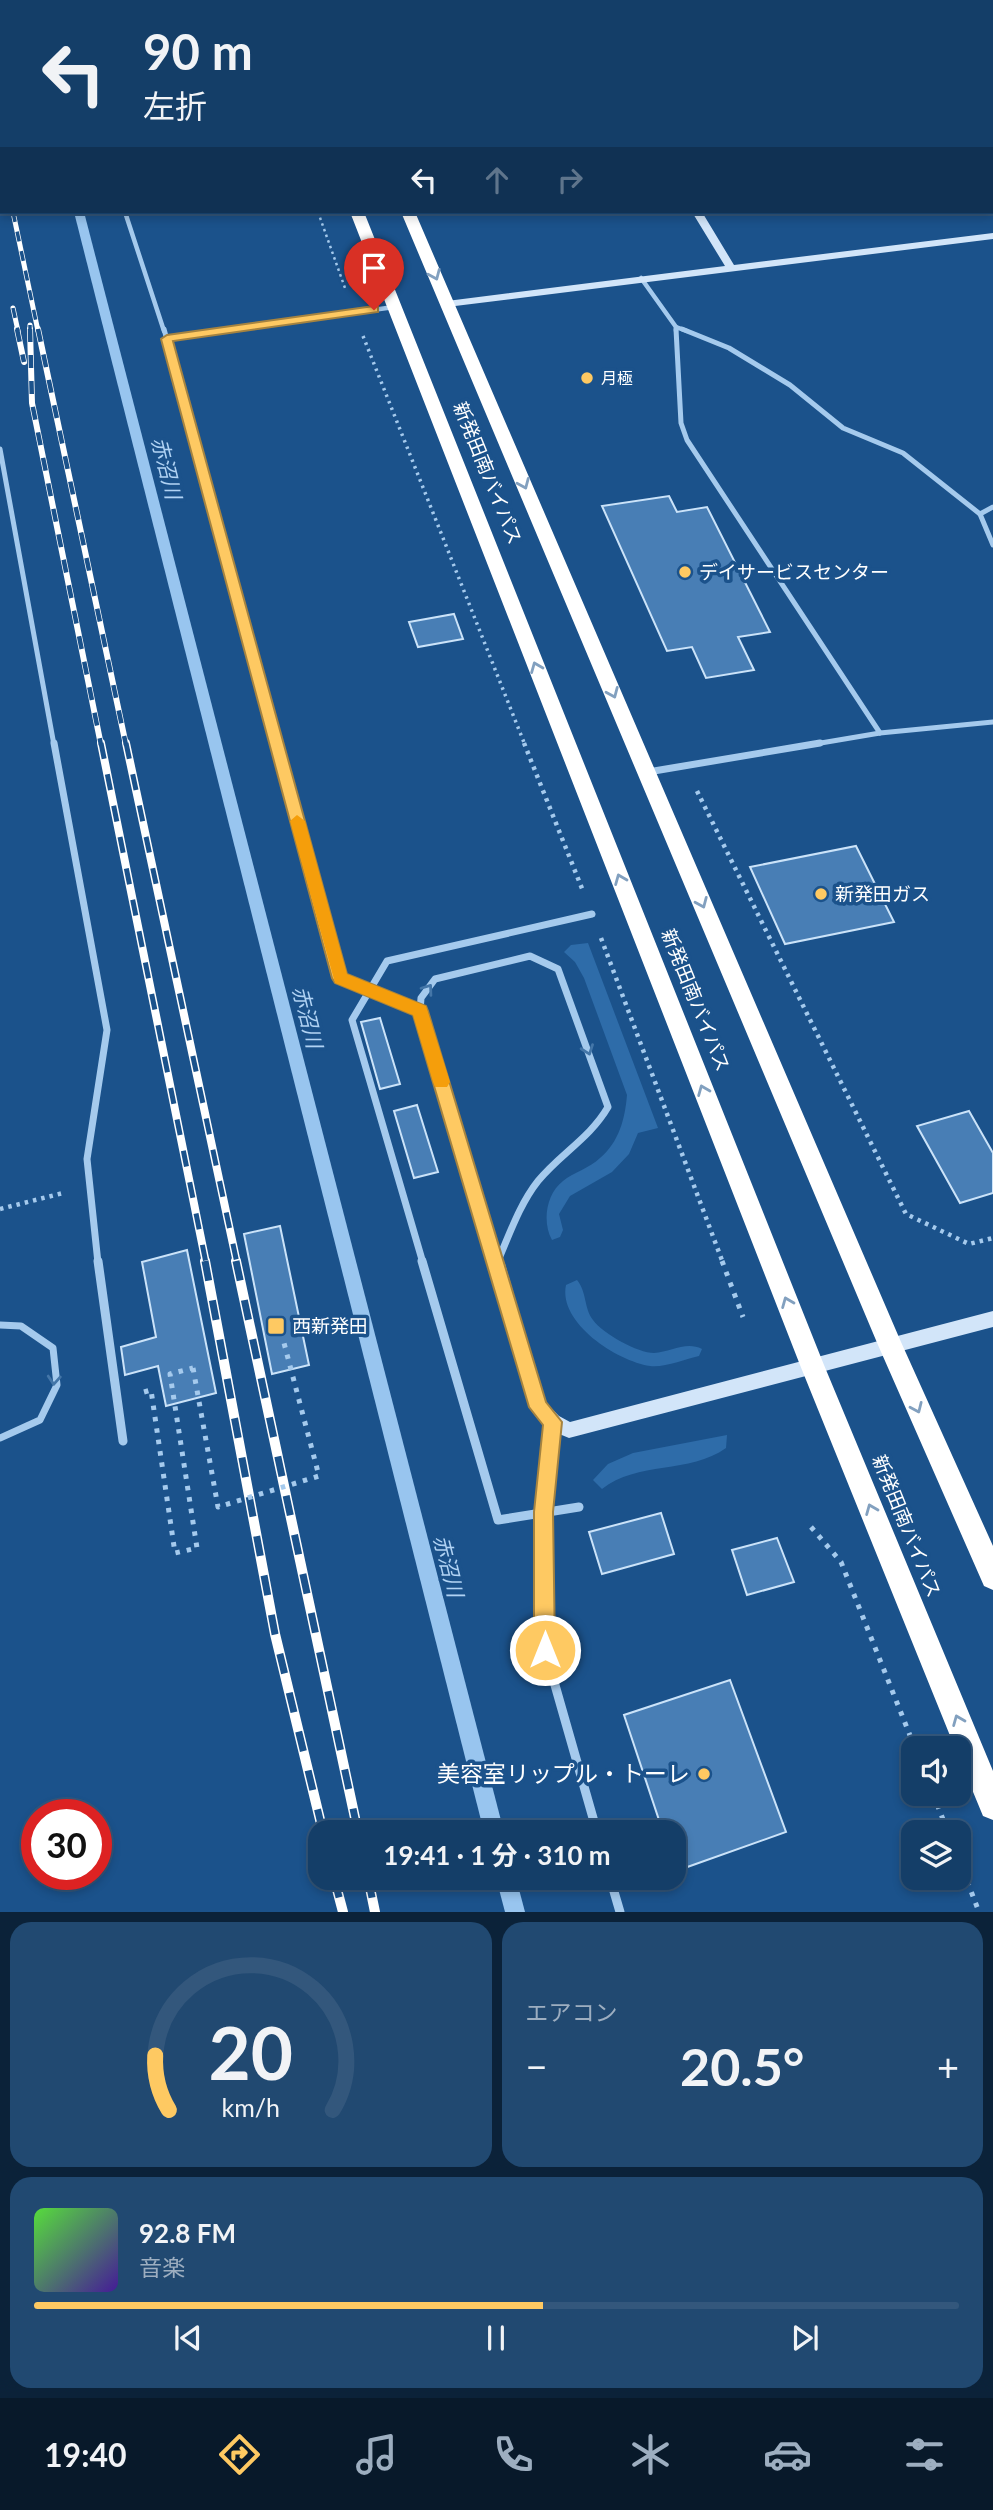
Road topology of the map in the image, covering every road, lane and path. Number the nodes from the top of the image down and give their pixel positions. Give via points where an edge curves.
1 (125, 214) edge
2 (319, 214) edge
3 (358, 214) edge
4 (409, 214) edge
5 (698, 214) edge
6 (993, 236) edge
7 (730, 267) junction
8 (641, 278) junction
9 (447, 304) junction
10 (394, 307) junction
11 (353, 312) junction
12 (676, 327) junction
13 (167, 339) junction
14 (0, 449) edge
15 (993, 507) edge
16 (980, 514) junction
17 (993, 545) edge
18 (993, 722) edge
19 (880, 733) junction
20 (646, 772) junction
21 (696, 790) dead end
22 (592, 914) junction
23 (420, 1011) junction
24 (88, 1187) junction
25 (0, 1209) edge
26 (993, 1238) edge
27 (496, 1264) junction
28 (743, 1317) dead end
29 (993, 1319) edge
30 (0, 1325) edge
31 (284, 1343) dead end
32 (890, 1345) junction
33 (812, 1365) junction
34 (117, 1398) junction
35 (552, 1422) junction
36 (0, 1438) edge
37 (123, 1441) dead end
38 (579, 1507) dead end
39 (544, 1512) junction
40 (810, 1527) dead end
41 (993, 1577) edge
42 (910, 1736) edge
43 (993, 1805) edge
44 (594, 1820) edge
45 (614, 1890) edge
46 (971, 1890) edge
47 (620, 1912) edge
48 (979, 1912) edge

1 - 13 street
2 - 11 path
3 - 10 highway, 新発田南バイパス
4 -> 9 highway, 新発田南バイパス
5 - 7 street
6 - 7 street
7 - 8 street
8 - 9 street
8 - 12 street
9 -> 20 highway, 新発田南バイパス
10 - 11 street
33 -> 10 highway, 新発田南バイパス
11 - 13 street
11 - 22 path
12 - 16 street via 729,348 790,385 844,428 903,453
12 - 19 street via 681,424 687,440
13 - 23 street via 340,978
14 - 24 street via 107,1030 87,1159
15 - 16 street
16 - 17 street
18 - 19 street
19 - 20 street
20 -> 32 highway, 新発田南バイパス
21 - 26 path via 906,1214 969,1244
22 - 28 path
22 - 39 street via 387,961 352,1020 498,1520
23 - 27 street
23 -> 27 street via 421,998 435,979 530,956 558,969 608,1107 597,1129 543,1174
24 - 25 path
24 - 34 street
27 - 35 street via 538,1407
29 - 32 street
30 -> 36 lane via 21,1325 53,1348 57,1385 40,1420
31 - 34 path, bridge via 319,1476 218,1507 193,1368 170,1374 197,1548 175,1553 151,1390
32 - 33 street
32 -> 41 highway, 新発田南バイパス
33 - 35 street via 569,1430
43 -> 33 highway, 新発田南バイパス
34 - 37 street
35 - 39 street
38 - 39 street
39 - 44 street via 545,1650
40 - 42 path via 841,1562
45 - 47 street
46 - 48 path

